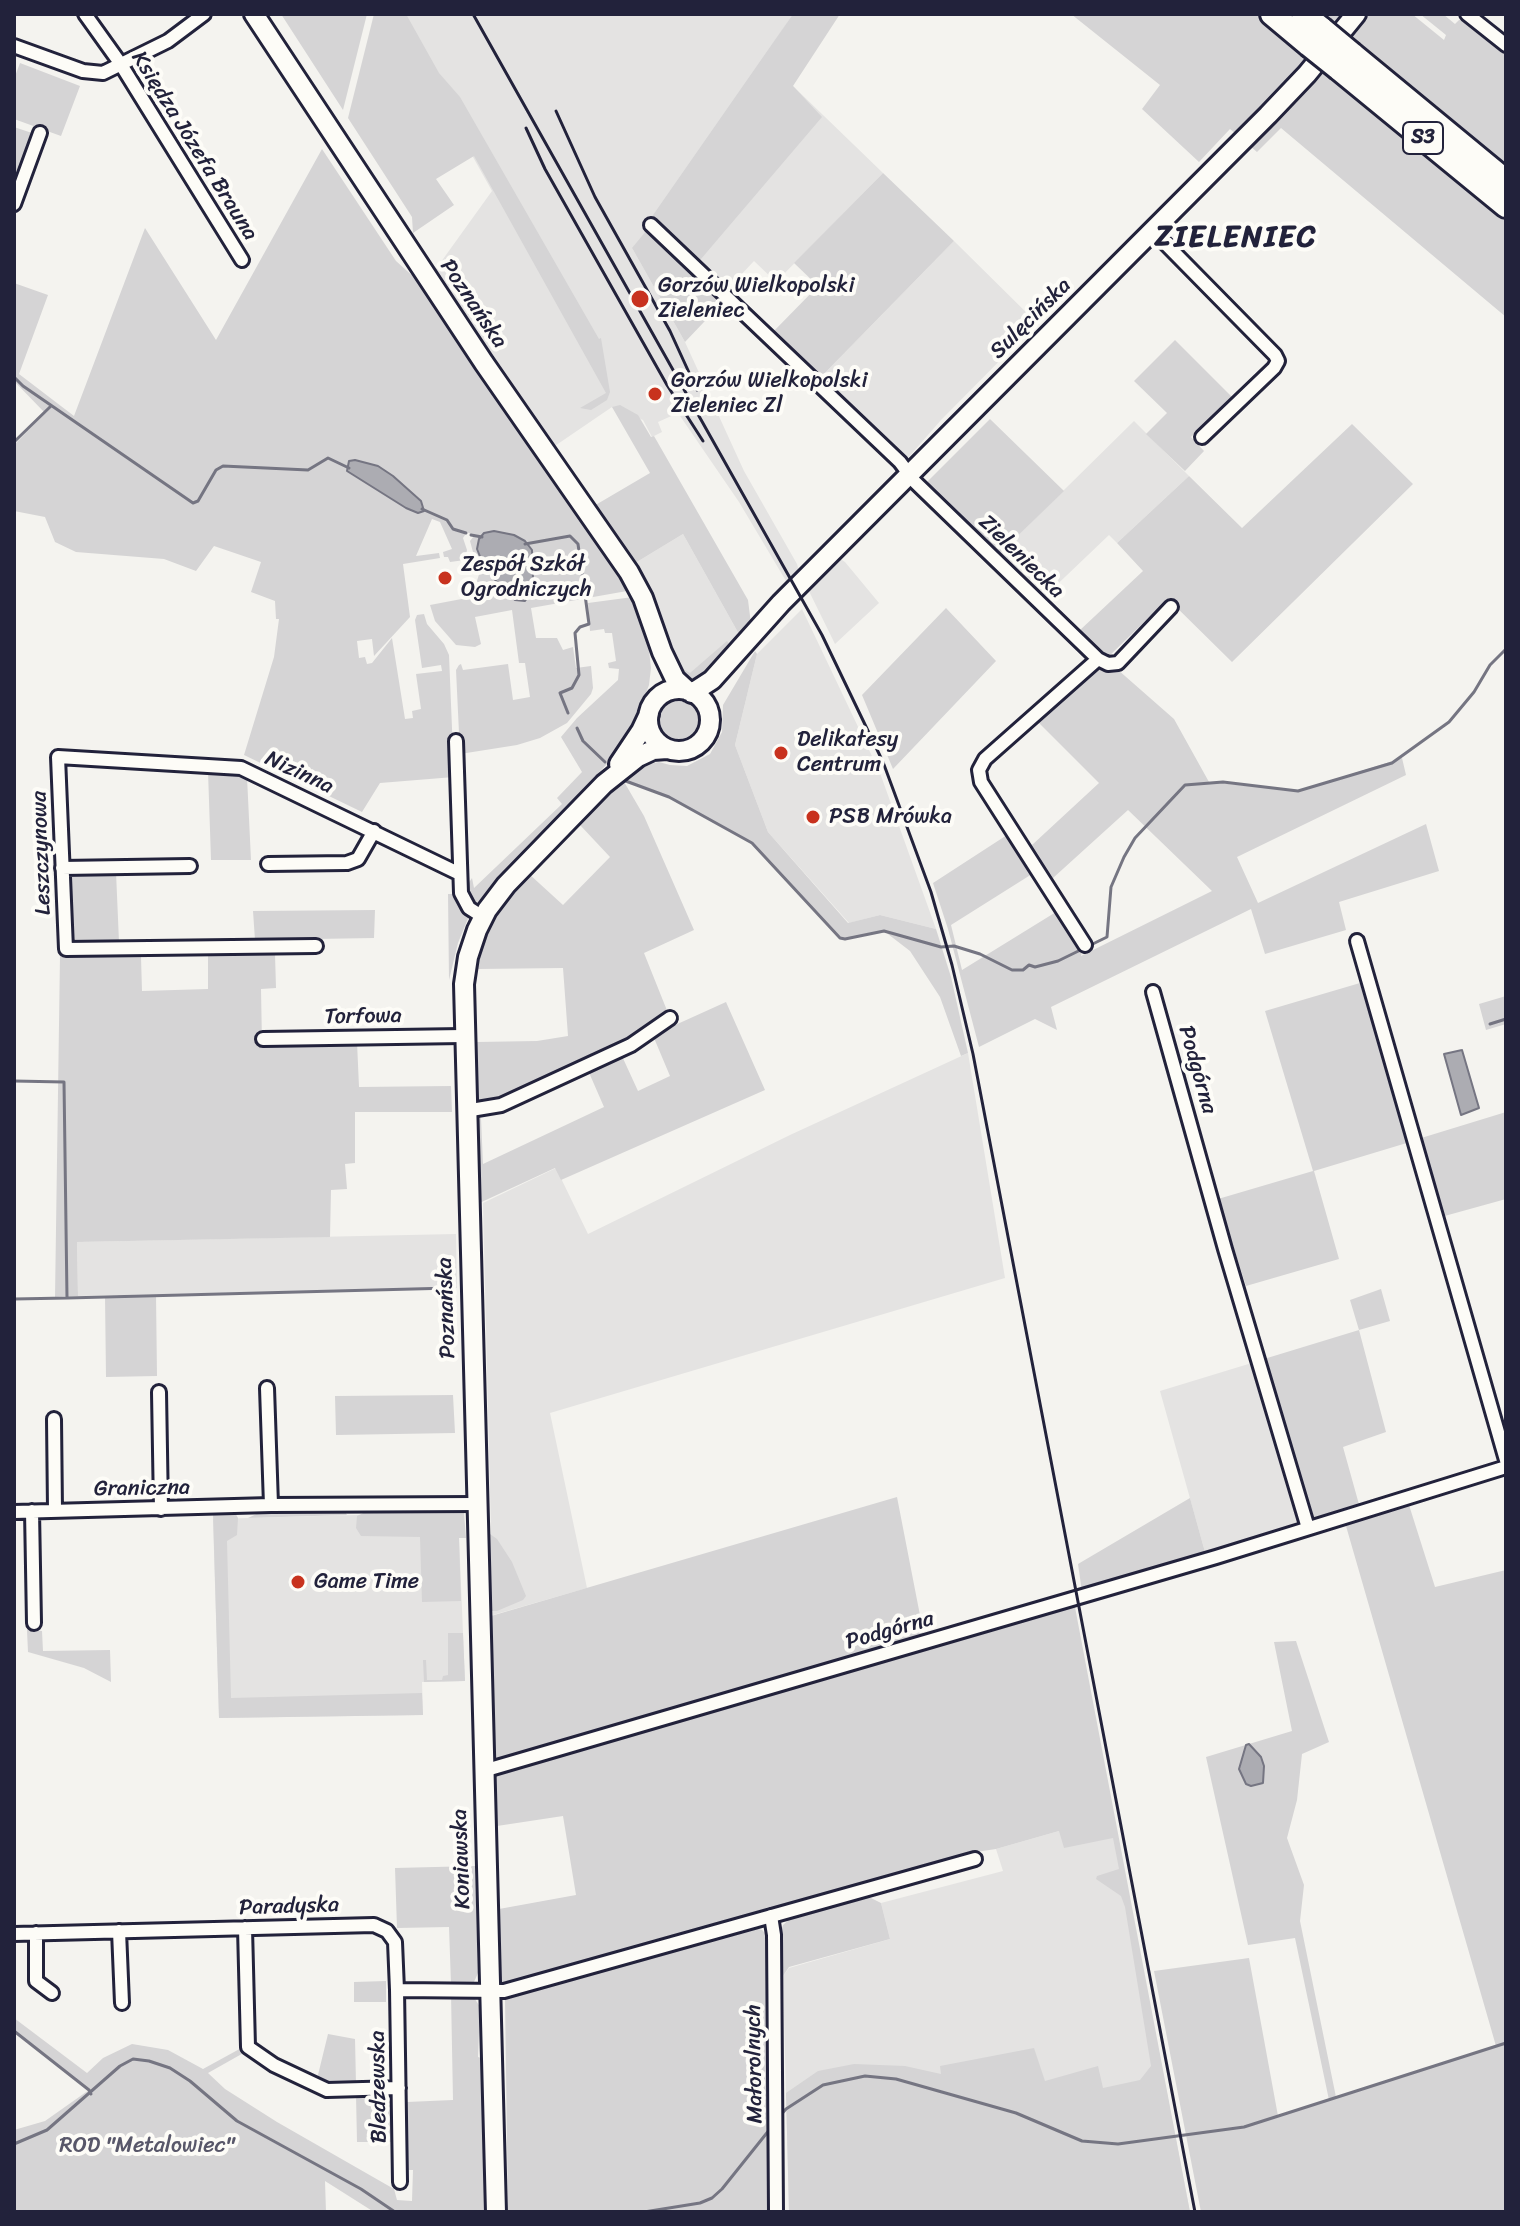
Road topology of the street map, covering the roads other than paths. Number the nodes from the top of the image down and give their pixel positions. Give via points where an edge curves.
1 (85, 14) edge
2 (204, 14) edge
3 (254, 14) edge
4 (1272, 14) edge
5 (1303, 14) edge
6 (1356, 14) edge
7 (1467, 14) edge
8 (1316, 37) junction
9 (1506, 45) edge
10 (14, 46) edge
11 (1346, 61) junction
12 (120, 63) junction
13 (40, 133) dead end
14 (1506, 181) edge
15 (14, 204) edge
16 (1506, 206) edge
17 (651, 225) dead end
18 (1153, 231) junction
19 (242, 260) dead end
20 (1202, 437) dead end
21 (910, 474) junction
22 (1171, 607) dead end
23 (652, 621) junction
24 (736, 655) junction
25 (1098, 659) junction
26 (690, 692) junction
27 (654, 704) junction
28 (709, 715) junction
29 (456, 741) dead end
30 (667, 749) junction
31 (58, 757) joint
32 (604, 784) junction
33 (374, 831) junction
34 (268, 864) dead end
35 (190, 866) dead end
36 (62, 868) junction
37 (460, 874) junction
38 (483, 917) junction
39 (1357, 941) dead end
40 (1085, 945) dead end
41 (316, 946) dead end
42 (1153, 992) dead end
43 (670, 1018) dead end
44 (463, 1036) junction
45 (263, 1039) dead end
46 (465, 1111) junction
47 (267, 1388) dead end
48 (159, 1392) dead end
49 (54, 1419) dead end
50 (1506, 1460) edge
51 (1506, 1467) edge
52 (476, 1504) junction
53 (271, 1505) junction
54 (161, 1509) junction
55 (55, 1510) junction
56 (32, 1511) junction
57 (14, 1512) edge
58 (1308, 1528) junction
59 (34, 1623) dead end
60 (483, 1771) junction
61 (975, 1859) dead end
62 (771, 1916) junction
63 (245, 1928) junction
64 (119, 1931) junction
65 (36, 1933) junction
66 (14, 1934) edge
67 (397, 1990) junction
68 (489, 1990) junction
69 (52, 1993) dead end
70 (122, 2003) dead end
71 (399, 2088) junction
72 (400, 2182) dead end
73 (496, 2212) edge
74 (776, 2212) edge

1 - 12 street, Księdza Józefa Brauna
2 - 12 street via 168,41
3 - 23 main road, Poznańska via 461,329 627,568
4 - 8 highway, S3
5 - 8 highway, S3
6 - 18 main road, Sulęcińska via 1307,74
7 - 9 street
8 - 11 highway, S3, bridge
10 - 12 street via 83,71 103,73
11 - 14 highway, S3
11 - 16 highway, S3
12 - 19 street, Księdza Józefa Brauna
13 - 15 street
17 - 21 street, Zieleniecka
18 - 20 street via 1278,361
18 - 21 main road, Sulęcińska
21 - 24 main road, Sulęcińska
21 - 25 street, Zieleniecka
22 - 25 street via 1118,663
23 - 26 main road, Poznańska via 675,679
23 - 27 main road, Poznańska via 660,671
24 - 26 main road, Sulęcińska via 712,680
24 - 28 main road, Sulęcińska
25 - 40 street via 979,770 981,782
26 - 27 main road via 672,689
26 - 28 main road
27 - 30 main road via 651,733
27 - 32 main road, Poznańska
28 - 30 main road via 708,730 697,746
29 - 37 street
30 - 32 main road, Poznańska via 638,757
31 - 33 street, Nizinna via 241,768
31 - 36 street, Leszczynowa
32 - 38 main road, Poznańska via 514,876
33 - 34 street via 358,859 347,863
33 - 37 street, Nizinna
35 - 36 street
36 - 41 street, Leszczynowa via 66,949
37 - 38 street via 465,904
38 - 44 main road, Poznańska via 466,968
39 - 50 street
42 - 58 street, Podgórna
43 - 46 street via 631,1045 501,1105
44 - 45 street, Torfowa
44 - 46 main road, Poznańska
46 - 52 main road, Poznańska
47 - 53 street
48 - 54 street
49 - 55 street
51 - 58 street, Podgórna
52 - 53 street, Graniczna
52 - 60 main road, Koniawska
53 - 54 street, Graniczna
54 - 55 street, Graniczna
55 - 56 street, Graniczna
56 - 57 street, Graniczna
56 - 59 street
58 - 60 street, Podgórna
60 - 68 main road, Koniawska
61 - 62 street
62 - 68 street via 510,1990
62 - 74 street, Małorolnych
63 - 64 street, Paradyska
63 - 67 street, Paradyska via 379,1926 395,1942
63 - 71 street via 248,2047 327,2090
64 - 65 street, Paradyska
64 - 70 street
65 - 66 street, Paradyska
65 - 69 street via 36,1981
67 - 68 street
67 - 71 street, Bledzewska
68 - 73 main road, Koniawska
71 - 72 street, Bledzewska

